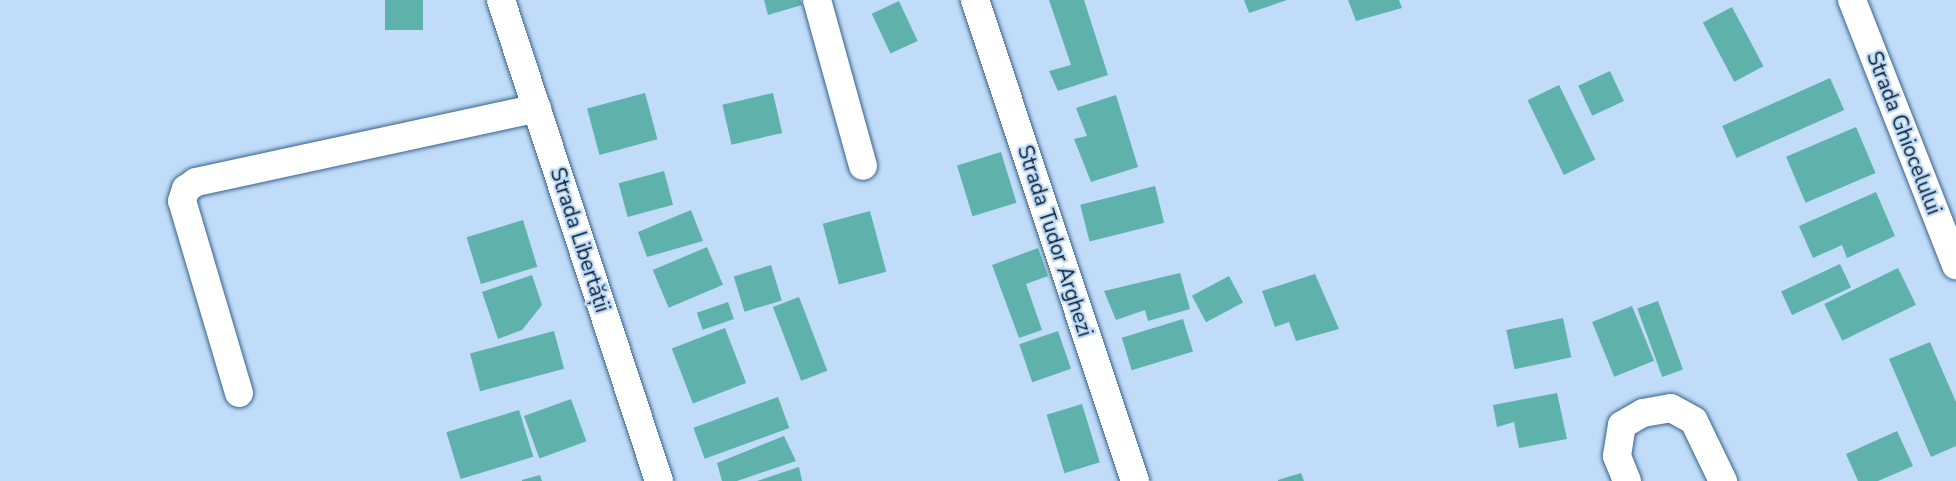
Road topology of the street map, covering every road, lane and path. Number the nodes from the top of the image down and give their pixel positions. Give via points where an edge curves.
1 (501, 0) edge
2 (817, 0) edge
3 (975, 0) edge
4 (1852, 0) edge
5 (537, 108) junction
6 (863, 166) dead end
7 (1956, 265) edge
8 (239, 393) dead end
9 (1622, 469) edge
10 (659, 481) edge
11 (1135, 481) edge
12 (1723, 481) edge

1 - 5 street, Strada Libertății
2 - 6 street
3 - 11 street, Strada Tudor Arghezi
4 - 7 street, Strada Ghiocelului
5 - 8 street via 196,182 186,189 182,201
5 - 10 street, Strada Libertății
9 - 12 street via 1622,425 1643,412 1671,408 1694,421

